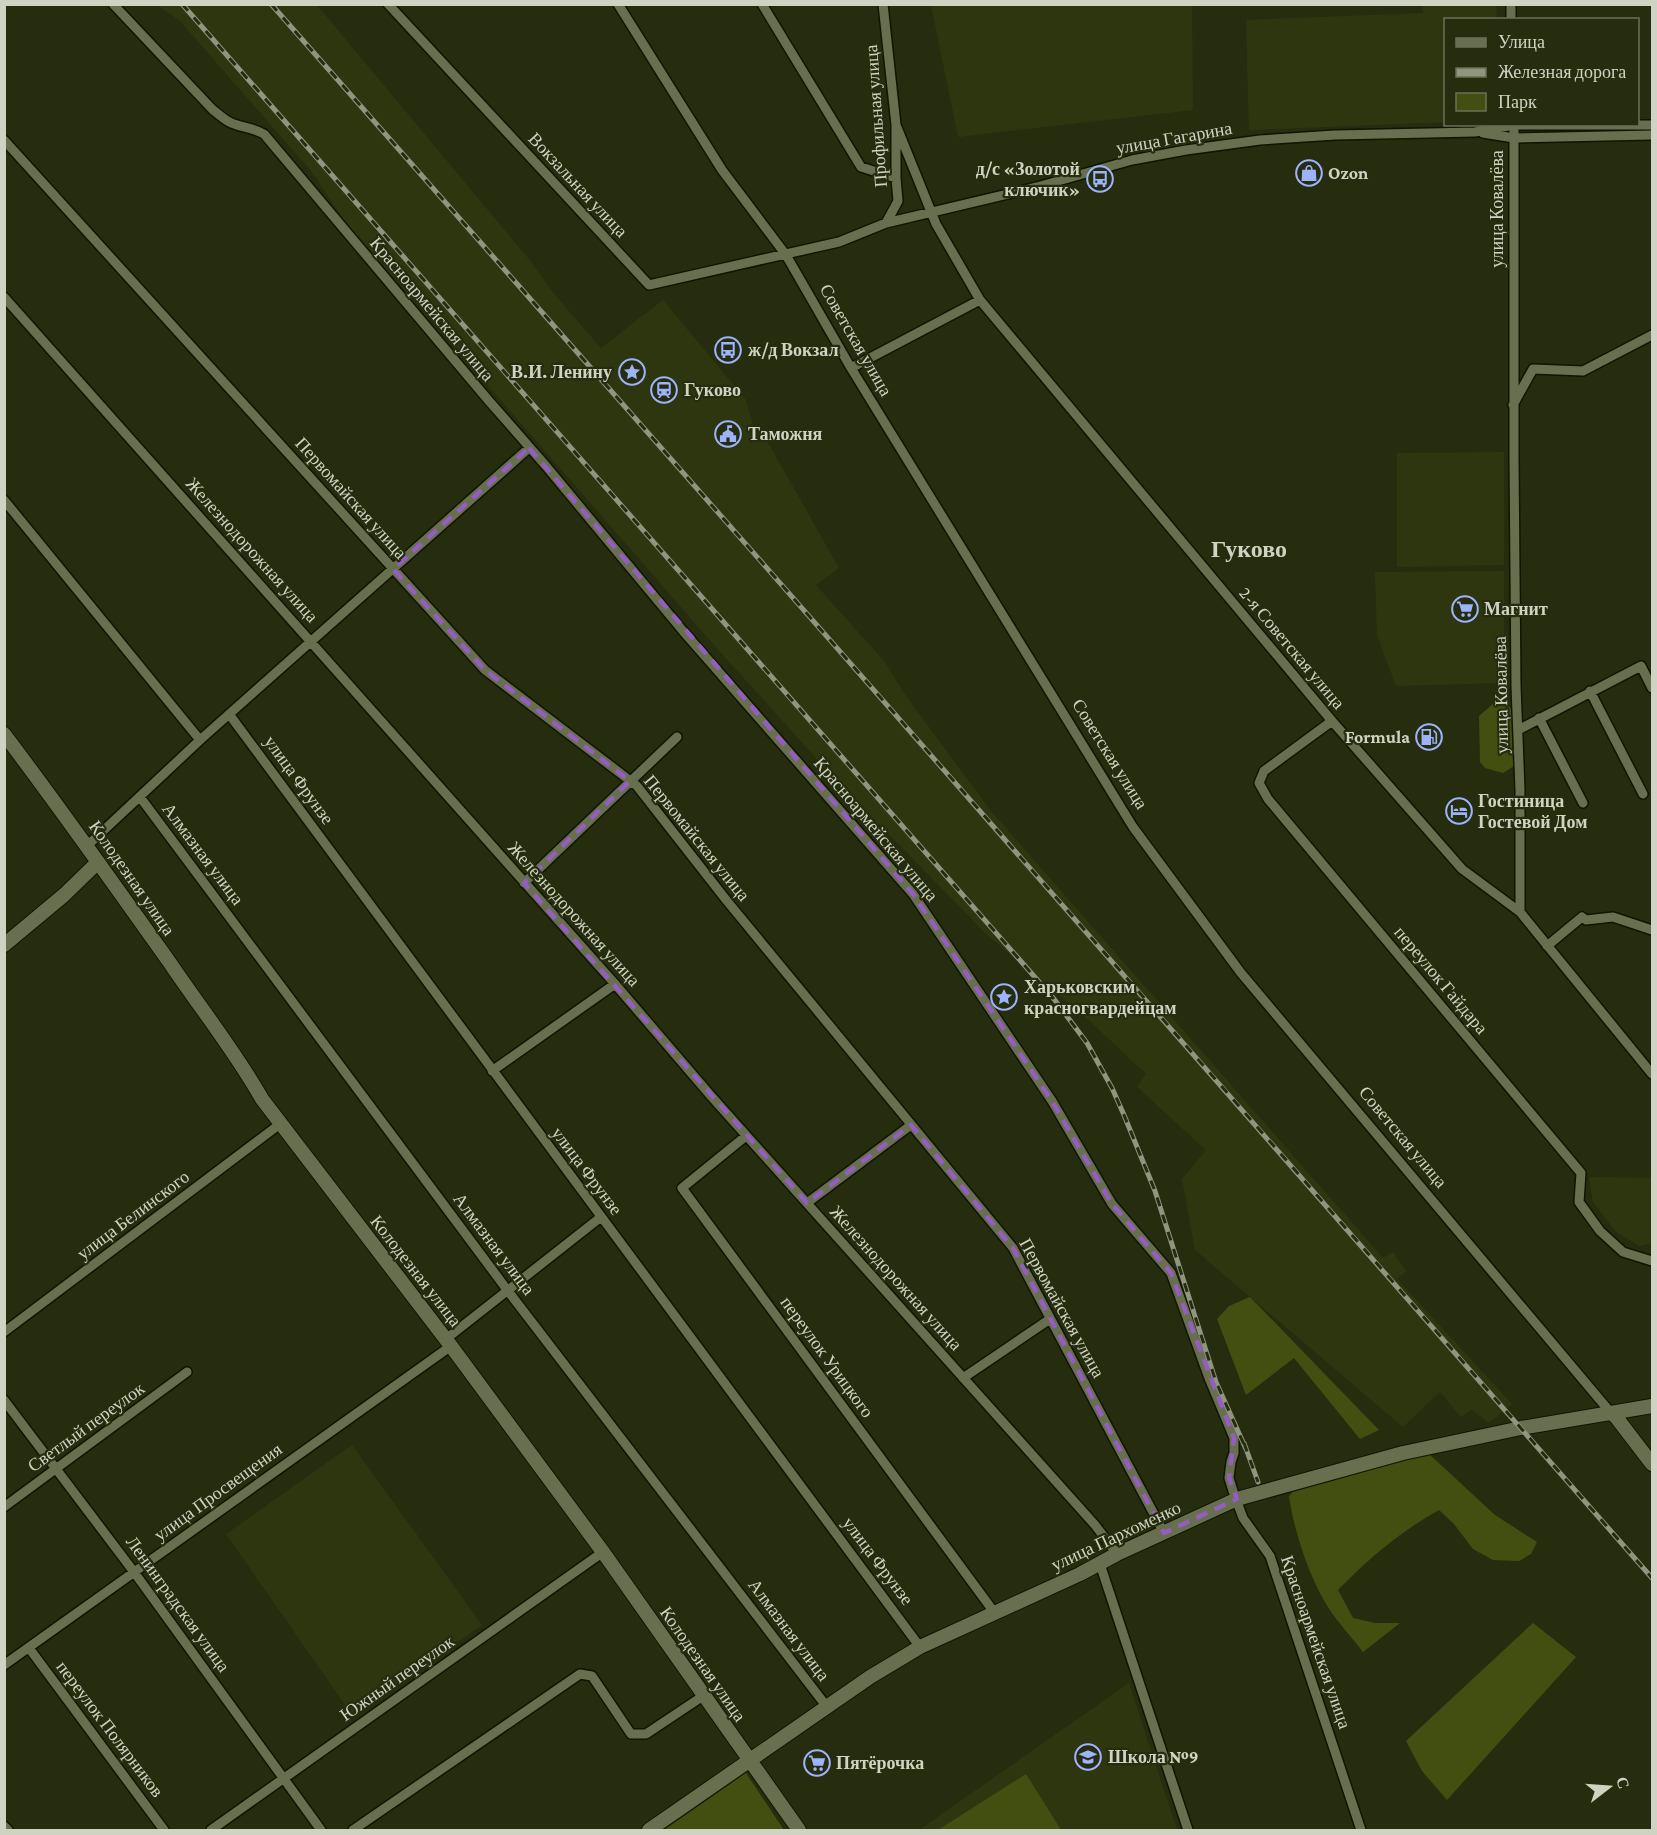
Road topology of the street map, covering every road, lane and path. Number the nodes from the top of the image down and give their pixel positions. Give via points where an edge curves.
1 (113, 4) edge
2 (388, 4) edge
3 (618, 4) edge
4 (762, 4) edge
5 (884, 4) edge
6 (896, 125) junction
7 (1508, 126) edge
8 (1514, 126) edge
9 (1474, 132) junction
10 (1653, 135) edge
11 (1514, 138) junction
12 (4, 140) edge
13 (896, 178) junction
14 (932, 212) junction
15 (886, 223) junction
16 (786, 255) junction
17 (4, 297) edge
18 (980, 300) junction
19 (1653, 335) edge
20 (850, 369) junction
21 (1513, 405) junction
22 (529, 448) junction
23 (4, 500) edge
24 (393, 569) junction
25 (311, 641) junction
26 (1653, 688) edge
27 (1590, 691) junction
28 (230, 714) junction
29 (1539, 718) junction
30 (1332, 721) junction
31 (1518, 730) junction
32 (4, 734) edge
33 (676, 737) dead end
34 (200, 740) junction
35 (630, 781) junction
36 (1642, 794) dead end
37 (140, 796) junction
38 (1583, 803) dead end
39 (88, 845) junction
40 (98, 862) junction
41 (524, 883) junction
42 (1520, 912) junction
43 (1653, 930) edge
44 (4, 945) edge
45 (1547, 946) junction
46 (615, 984) junction
47 (492, 1071) junction
48 (1653, 1074) edge
49 (280, 1124) junction
50 (911, 1125) junction
51 (746, 1136) junction
52 (807, 1203) junction
53 (601, 1217) junction
54 (1653, 1261) edge
55 (508, 1290) junction
56 (1050, 1319) junction
57 (4, 1332) edge
58 (449, 1342) junction
59 (187, 1372) dead end
60 (963, 1378) junction
61 (4, 1400) edge
62 (1653, 1406) edge
63 (1611, 1413) junction
64 (1653, 1464) edge
65 (57, 1468) junction
66 (1237, 1499) junction
67 (4, 1507) edge
68 (1164, 1533) junction
69 (603, 1552) junction
70 (1118, 1554) junction
71 (1101, 1564) junction
72 (134, 1572) junction
73 (994, 1612) junction
74 (920, 1647) junction
75 (28, 1648) junction
76 (4, 1665) edge
77 (703, 1696) junction
78 (827, 1707) junction
79 (750, 1760) junction
80 (284, 1779) junction
81 (4, 1826) edge
82 (8, 1830) edge
83 (164, 1830) edge
84 (211, 1830) edge
85 (321, 1830) edge
86 (353, 1830) edge
87 (650, 1830) edge
88 (799, 1830) edge
89 (1188, 1830) edge
90 (1361, 1830) edge

1 - 22 street, Красноармейская улица via 213,110 226,121 264,134
2 - 16 street, Вокзальная улица via 649,285
3 - 16 street, Советская улица via 722,170
4 - 13 street via 861,167
5 - 6 street, Профильная улица
6 - 13 street, Профильная улица
6 - 14 street, 2-я Советская улица
7 - 9 street, улица Гагарина
8 - 11 street, улица Ковалёва
9 - 11 street, улица Гагарина
9 - 14 street, улица Гагарина via 1313,136 1186,150 1132,160
10 - 11 street, улица Гагарина
11 - 21 street, улица Ковалёва
12 - 24 street, Первомайская улица
13 - 15 street, Профильная улица via 898,201
14 - 15 street, улица Гагарина
14 - 18 street, 2-я Советская улица
15 - 16 street, улица Гагарина via 839,242
16 - 20 street, Советская улица
17 - 25 street, Железнодорожная улица
18 - 20 street
18 - 30 street, 2-я Советская улица
19 - 21 street via 1583,371 1533,369
20 - 63 street, Советская улица via 1133,827 1241,973
21 - 31 street, улица Ковалёва
22 - 24 street
22 - 66 street, Красноармейская улица via 913,894 1052,1101 1112,1204 1171,1273 1234,1438 1229,1478
23 - 34 street
24 - 25 street
24 - 35 street, Первомайская улица via 485,670
25 - 28 street
25 - 41 street, Железнодорожная улица
26 - 27 street via 1641,666
27 - 29 street
27 - 36 street
28 - 34 street
28 - 47 street, улица Фрунзе
29 - 31 street
29 - 38 street
30 - 42 street, 2-я Советская улица via 1462,869
30 - 54 street, переулок Гайдара via 1264,771 1258,783 1581,1173 1579,1202 1600,1231 1623,1252
31 - 42 street, улица Ковалёва
32 - 39 main road, Колодезная улица
33 - 35 street
34 - 37 street
35 - 41 street
35 - 50 street, Первомайская улица
37 - 39 street
37 - 55 street, Алмазная улица
39 - 40 main road, Колодезная улица
40 - 44 main road
40 - 49 main road, Колодезная улица
41 - 46 street, Железнодорожная улица
42 - 45 street
43 - 45 street via 1613,917 1582,917
45 - 48 street
46 - 47 street
46 - 51 street, Железнодорожная улица
47 - 53 street, улица Фрунзе
49 - 57 street, улица Белинского
49 - 58 main road, Колодезная улица
50 - 52 street
50 - 56 street, Первомайская улица via 1013,1248
51 - 52 street, Железнодорожная улица
51 - 73 street, переулок Урицкого via 682,1188
52 - 60 street, Железнодорожная улица
53 - 55 street, улица Просвещения
53 - 74 street, улица Фрунзе
55 - 58 street, улица Просвещения
55 - 78 street, Алмазная улица
56 - 60 street
56 - 68 street, Первомайская улица
58 - 69 main road, Колодезная улица
58 - 72 street, улица Просвещения
59 - 65 street, Светлый переулок
60 - 70 street, Железнодорожная улица
61 - 65 street, Ленинградская улица
62 - 63 main road, улица Пархоменко
63 - 64 main road, Советская улица
63 - 66 main road, улица Пархоменко via 1403,1453
65 - 67 street, Светлый переулок
65 - 72 street, Ленинградская улица
66 - 68 main road, улица Пархоменко
66 - 90 street, Красноармейская улица via 1244,1518 1270,1556
68 - 70 main road, улица Пархоменко
69 - 77 main road, Колодезная улица
69 - 80 street, Южный переулок
70 - 71 main road, улица Пархоменко
71 - 73 main road, улица Пархоменко
71 - 89 street
72 - 75 street, улица Просвещения
72 - 80 street, Ленинградская улица
73 - 74 main road, улица Пархоменко
74 - 78 main road, улица Пархоменко
75 - 76 street, улица Просвещения
75 - 83 street, переулок Полярников
77 - 79 main road, Колодезная улица
77 - 86 street via 646,1734 631,1734 592,1676 580,1674
78 - 79 main road, улица Пархоменко
79 - 87 main road, улица Пархоменко
79 - 88 main road, Колодезная улица
80 - 84 street, Южный переулок
80 - 85 street, Ленинградская улица
81 - 82 street

